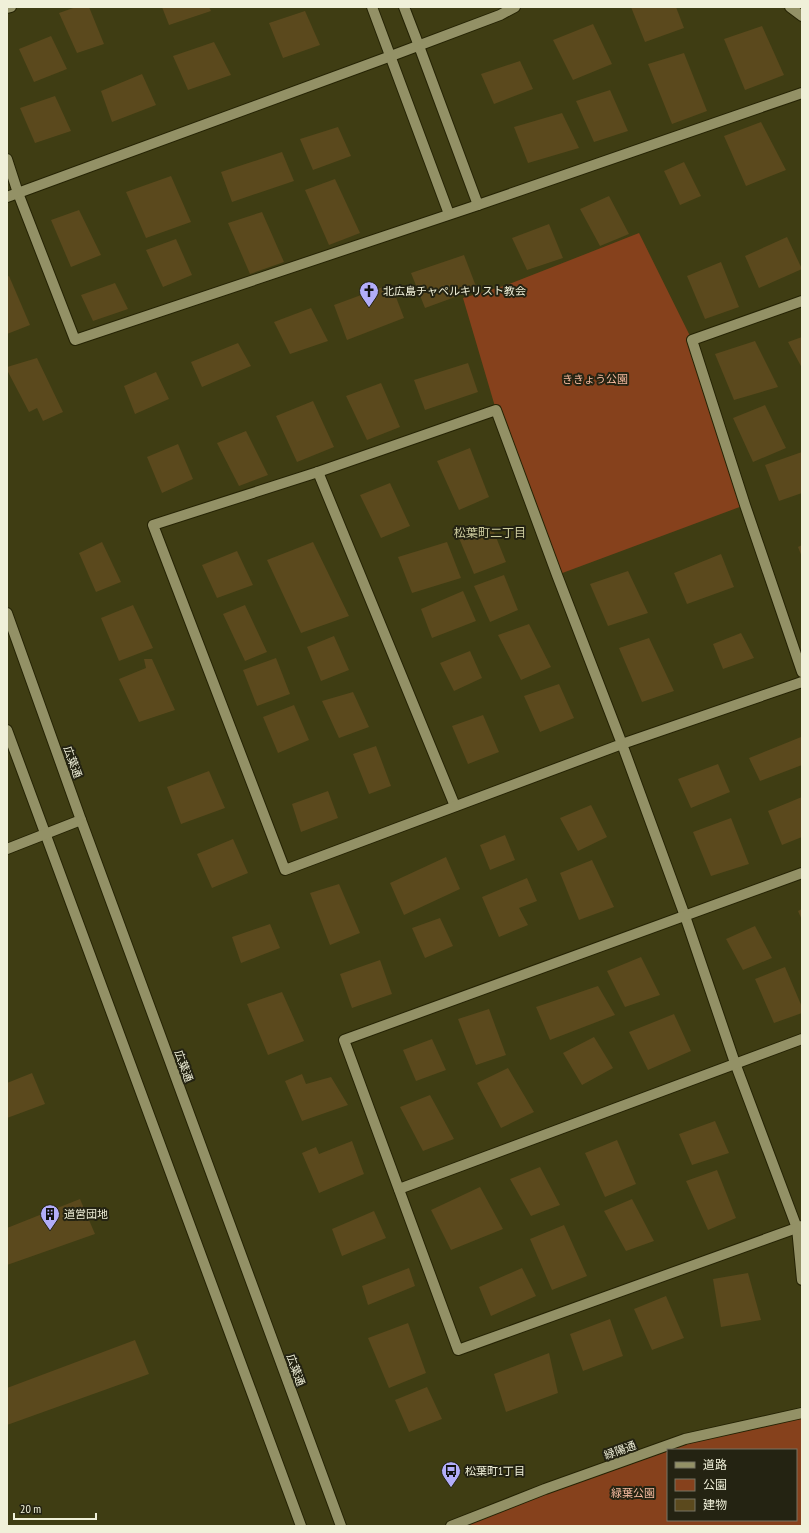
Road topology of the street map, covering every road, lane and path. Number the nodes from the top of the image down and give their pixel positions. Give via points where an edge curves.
1 (11, 7) edge
2 (372, 7) edge
3 (404, 7) edge
4 (515, 7) edge
5 (790, 7) edge
6 (7, 8) edge
7 (802, 16) edge
8 (419, 46) junction
9 (391, 56) junction
10 (802, 93) edge
11 (7, 159) edge
12 (18, 193) junction
13 (7, 197) edge
14 (478, 205) junction
15 (449, 214) junction
16 (802, 301) edge
17 (318, 472) junction
18 (7, 613) edge
19 (802, 672) edge
20 (802, 682) edge
21 (7, 730) edge
22 (622, 744) junction
23 (455, 806) junction
24 (81, 820) junction
25 (45, 833) junction
26 (7, 849) edge
27 (802, 873) edge
28 (685, 916) junction
29 (802, 1039) edge
30 (735, 1063) junction
31 (399, 1189) junction
32 (799, 1227) edge
33 (802, 1280) edge
34 (802, 1413) edge
35 (301, 1526) edge
36 (341, 1526) edge
37 (451, 1526) edge

1 - 6 street
2 - 9 street
3 - 8 street
4 - 8 street
5 - 7 street
8 - 9 street
8 - 14 street
9 - 12 street
9 - 15 street
10 - 14 street
11 - 12 street
12 - 13 street
12 - 15 street via 76,340
14 - 15 street
16 - 19 street via 692,340 742,498
17 - 22 street via 496,410
17 - 23 street
17 - 23 street via 153,525 285,870
18 - 24 street, 広葉通
20 - 22 street
21 - 25 street
22 - 23 street
22 - 28 street
24 - 25 street
24 - 36 street, 広葉通
25 - 26 street
25 - 35 street
27 - 28 street
28 - 30 street
28 - 31 street via 344,1040
29 - 30 street
30 - 31 street
30 - 32 street
31 - 32 street via 458,1350
32 - 33 street
34 - 37 street, 緑陽通 via 685,1439

